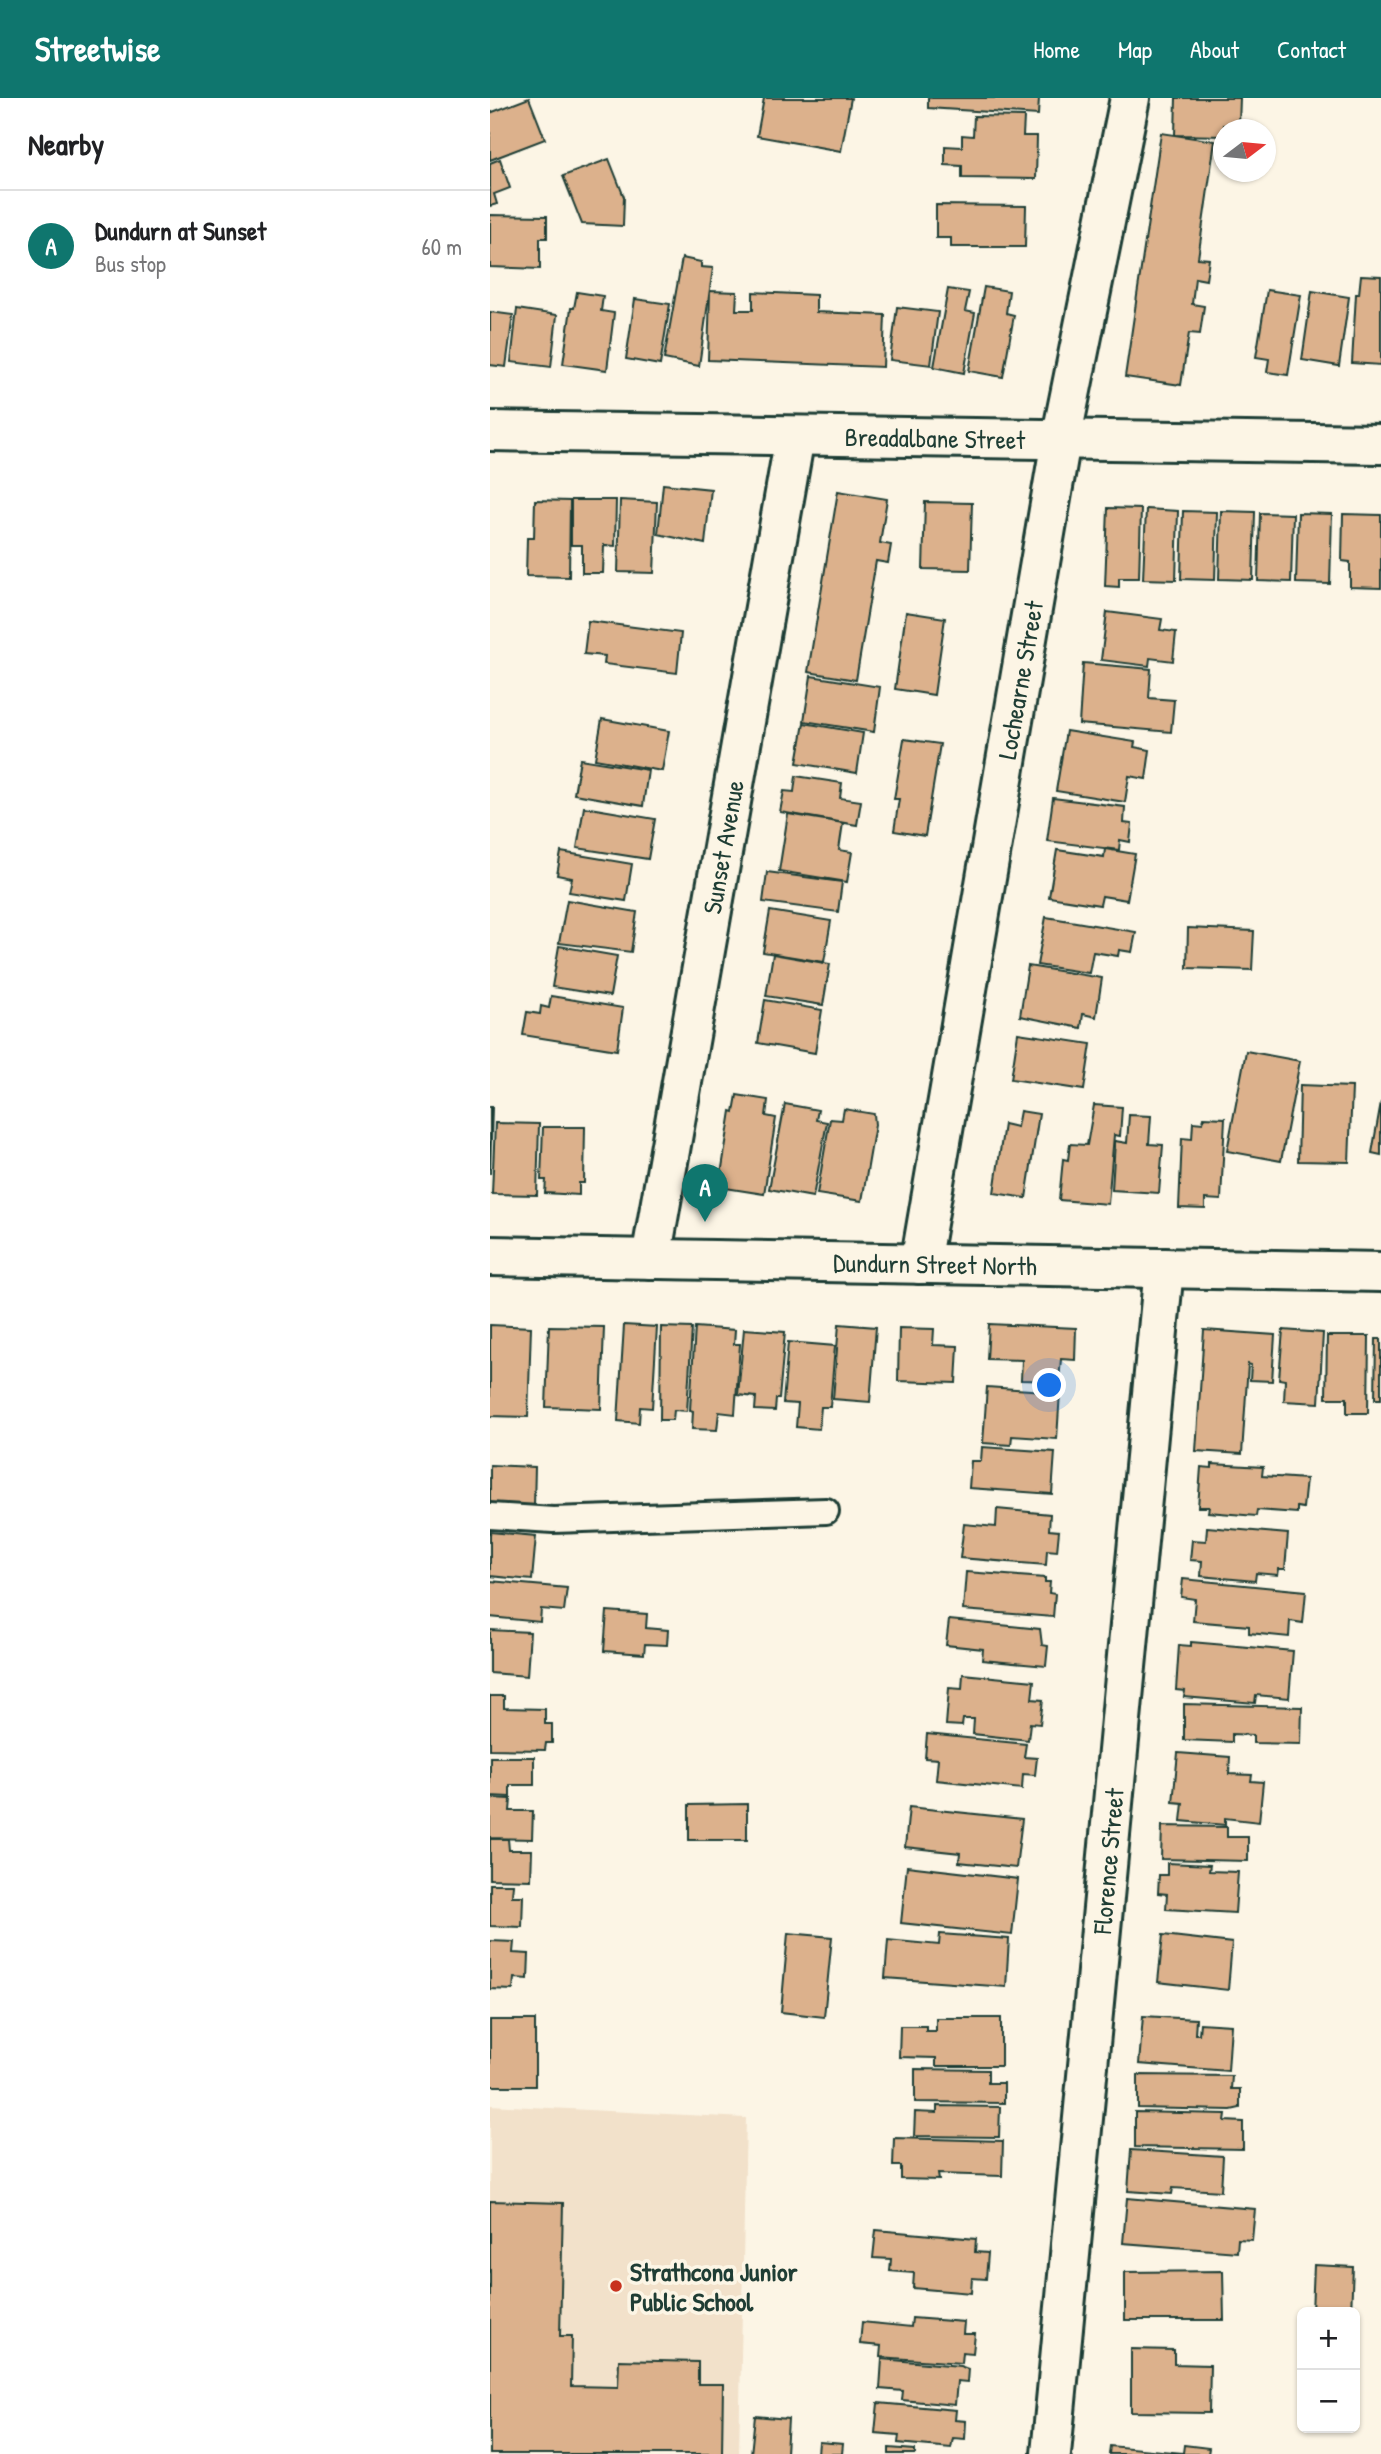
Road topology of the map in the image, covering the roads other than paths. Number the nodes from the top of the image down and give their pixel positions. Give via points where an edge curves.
1 (1130, 98) edge
2 (490, 431) edge
3 (795, 436) junction
4 (1062, 440) junction
5 (1381, 444) edge
6 (490, 1256) edge
7 (651, 1259) junction
8 (920, 1264) junction
9 (1164, 1268) junction
10 (1381, 1272) edge
11 (826, 1511) dead end
12 (490, 1516) edge
13 (1051, 2454) edge

1 - 4 street, Lochearne Street
2 - 3 street, Breadalbane Street
3 - 4 street, Breadalbane Street
3 - 7 street, Sunset Avenue
4 - 5 street, Breadalbane Street
4 - 8 street, Lochearne Street
6 - 7 street, Dundurn Street North
7 - 8 street, Dundurn Street North
8 - 9 street, Dundurn Street North
9 - 10 street, Dundurn Street North
9 - 13 street, Florence Street
11 - 12 lane via 553,1520

